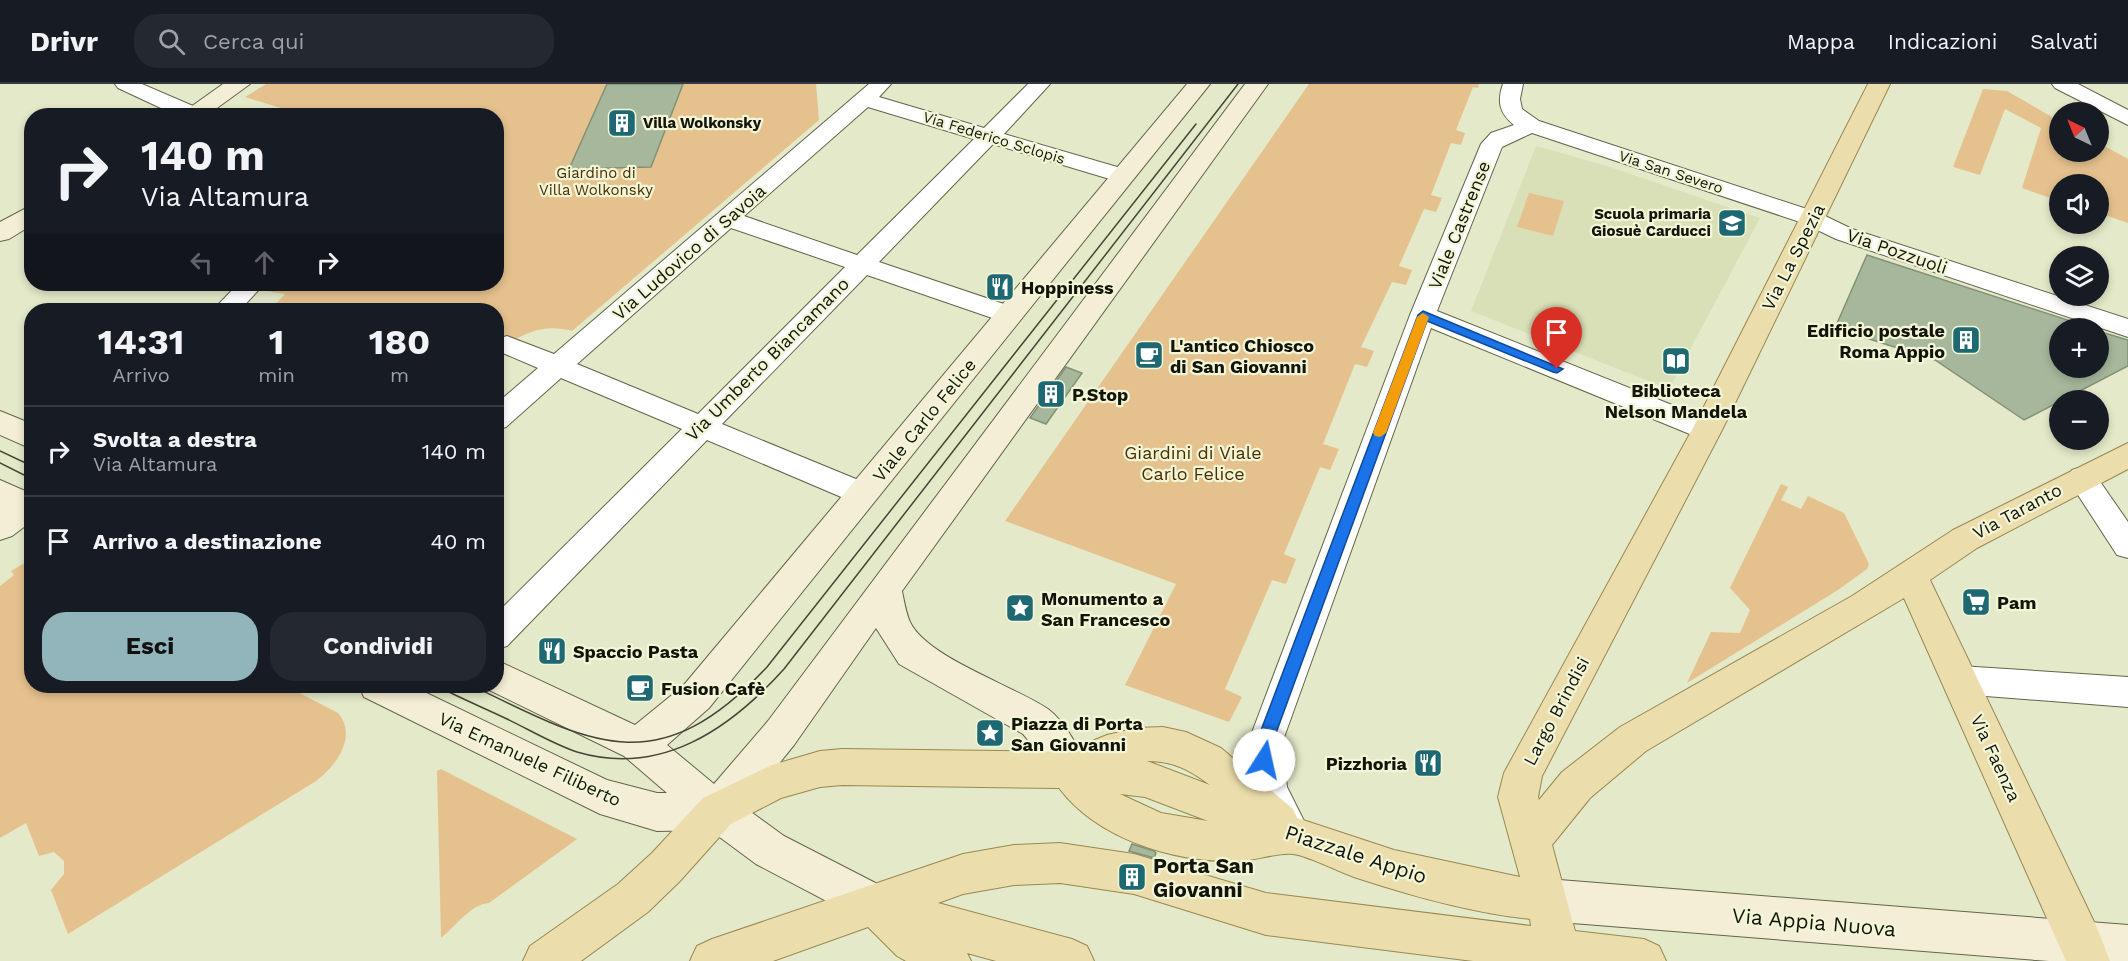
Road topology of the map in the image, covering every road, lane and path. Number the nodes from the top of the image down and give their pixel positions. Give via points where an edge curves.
1 (125, 84) edge
2 (239, 84) edge
3 (1040, 84) edge
4 (1199, 84) edge
5 (1257, 84) edge
6 (1513, 84) edge
7 (1879, 84) edge
8 (2062, 84) edge
9 (874, 88) edge
10 (175, 108) edge
11 (201, 108) edge
12 (2128, 119) edge
13 (1531, 126) junction
14 (989, 135) junction
15 (1124, 176) junction
16 (24, 218) edge
17 (1811, 218) junction
18 (728, 219) junction
19 (0, 233) edge
20 (862, 264) junction
21 (245, 291) edge
22 (2049, 291) edge
23 (232, 303) edge
24 (2091, 306) edge
25 (1010, 315) junction
26 (1423, 315) junction
27 (2128, 319) edge
28 (2128, 328) edge
29 (507, 345) dead end
30 (556, 367) junction
31 (504, 413) edge
32 (0, 422) edge
33 (700, 428) junction
34 (1707, 430) junction
35 (24, 434) edge
36 (2128, 454) edge
37 (2082, 478) junction
38 (864, 494) junction
39 (19, 502) edge
40 (0, 527) edge
41 (2128, 546) edge
42 (1910, 574) junction
43 (884, 589) junction
44 (504, 628) edge
45 (504, 680) edge
46 (1960, 680) junction
47 (2128, 692) edge
48 (391, 693) edge
49 (637, 744) junction
50 (1069, 770) junction
51 (717, 811) junction
52 (1294, 835) junction
53 (1531, 840) junction
54 (1547, 900) junction
55 (876, 906) junction
56 (2128, 946) edge
57 (2085, 952) edge
58 (1555, 958) edge
59 (545, 961) edge
60 (712, 961) edge
61 (949, 961) edge
62 (1072, 961) edge
63 (1644, 961) edge

1 - 10 street
2 - 11 main road
3 - 14 street, Via Umberto Biancamano
4 - 15 main road, Viale Carlo Felice
5 - 43 main road
6 - 13 street via 1509,106
7 - 17 main road, Via La Spezia
8 - 12 street
9 - 14 street, Via Federico Sclopis
9 - 18 street, Via Ludovico di Savoia
13 - 17 street, Via San Severo
13 - 26 street, Viale Castrense via 1492,144
14 - 15 street, Via Federico Sclopis
14 - 20 street, Via Umberto Biancamano
15 - 25 main road, Viale Carlo Felice
16 - 19 main road
17 - 22 street, Via Pozzuoli via 1848,224
17 - 28 street, Via Pozzuoli via 1844,234
17 - 34 main road, Via La Spezia
18 - 20 street
18 - 30 street, Via Ludovico di Savoia
20 - 25 street
20 - 33 street, Via Umberto Biancamano
21 - 23 street
24 - 27 street, Via Pozzuoli
25 - 38 main road, Viale Carlo Felice
26 - 34 street
26 - 52 street, Viale Castrense via 1264,743 1271,793
29 - 30 street
30 - 31 street, Via Ludovico di Savoia
30 - 33 street
32 - 35 main road
33 - 38 street
33 - 44 street, Via Umberto Biancamano
34 - 53 main road, Largo Brindisi via 1523,773 1518,797
36 - 37 main road, Via Taranto
37 - 41 street
37 - 42 main road, Via Taranto via 1965,539
38 - 49 main road, Viale Carlo Felice via 696,697
39 - 40 main road
42 - 46 main road, Via Faenza
42 - 53 main road via 1859,609 1633,739 1576,785
43 - 50 main road via 894,628 912,652 1036,722
43 - 51 main road via 781,733
45 - 49 main road
46 - 47 street
46 - 57 main road, Via Faenza
48 - 51 main road, Via Emanuele Filiberto via 600,796 657,812
49 - 51 main road
50 - 51 main road via 831,768 772,783
50 - 52 main road, Piazzale Appio via 1120,774 1171,787
50 - 52 main road via 1082,787 1114,811 1175,835 1228,842
50 - 52 main road via 1107,751 1130,746 1160,744 1186,749 1207,757 1224,770
51 - 55 main road via 770,850
51 - 59 main road via 633,898
52 - 54 main road, Piazzale Appio via 1418,876 1507,896
53 - 54 main road
54 - 57 main road, Via Appia Nuova
54 - 58 main road
55 - 58 main road via 980,870 1075,864 1134,874 1266,914
55 - 60 main road
55 - 61 main road via 912,941
55 - 62 main road
56 - 57 main road, Via Appia Nuova
58 - 63 main road

